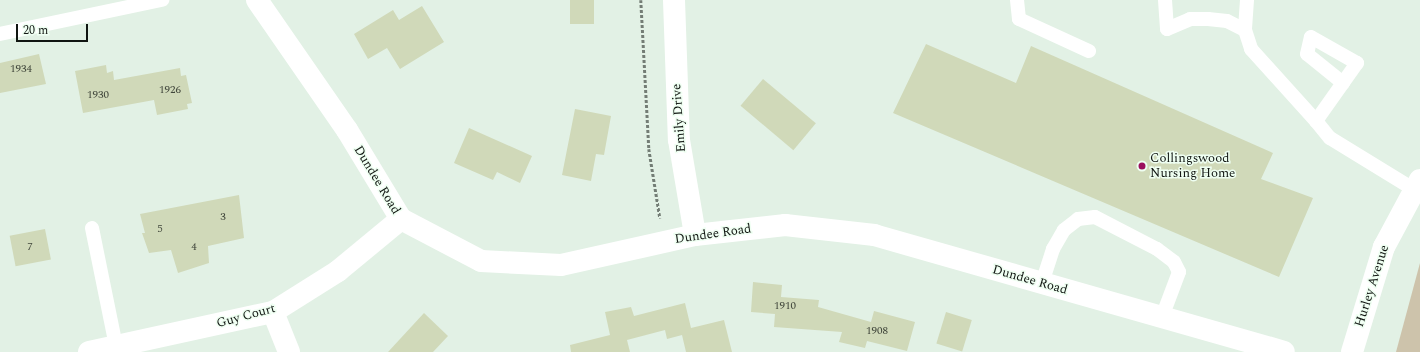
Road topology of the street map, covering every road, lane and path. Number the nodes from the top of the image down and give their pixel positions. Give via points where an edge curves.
1 (162, 0) edge
2 (257, 0) edge
3 (642, 0) edge
4 (674, 0) edge
5 (1017, 0) edge
6 (1165, 0) edge
7 (1246, 0) edge
8 (1245, 30) junction
9 (0, 34) edge
10 (1088, 51) dead end
11 (1343, 83) dead end
12 (1316, 121) junction
13 (1417, 185) edge
14 (401, 219) junction
15 (92, 228) dead end
16 (695, 235) junction
17 (664, 242) junction
18 (1042, 283) junction
19 (273, 312) junction
20 (1162, 317) junction
21 (116, 346) junction
22 (89, 352) edge
23 (289, 352) edge
24 (1284, 352) edge
25 (1352, 352) edge

1 - 9 lane
2 - 14 street, Dundee Road via 347,130
3 - 17 path via 649,149
4 - 16 street, Emily Drive via 679,140
5 - 10 lane via 1019,19
6 - 8 lane via 1167,29 1190,19 1208,19 1227,22
7 - 8 lane
8 - 12 lane via 1251,49
11 - 12 lane
12 - 13 lane via 1330,138
13 - 25 street, Hurley Avenue via 1384,247
14 - 17 street, Dundee Road via 481,261 561,265
14 - 19 street, Guy Court via 338,271
15 - 21 lane
16 - 17 street, Dundee Road
16 - 18 street, Dundee Road via 785,225 874,235
18 - 20 street, Dundee Road
18 - 20 lane via 1064,230 1078,218 1095,217 1157,249 1174,262 1179,272
19 - 21 street, Guy Court
19 - 23 street
20 - 24 street, Dundee Road
21 - 22 street, Guy Court

